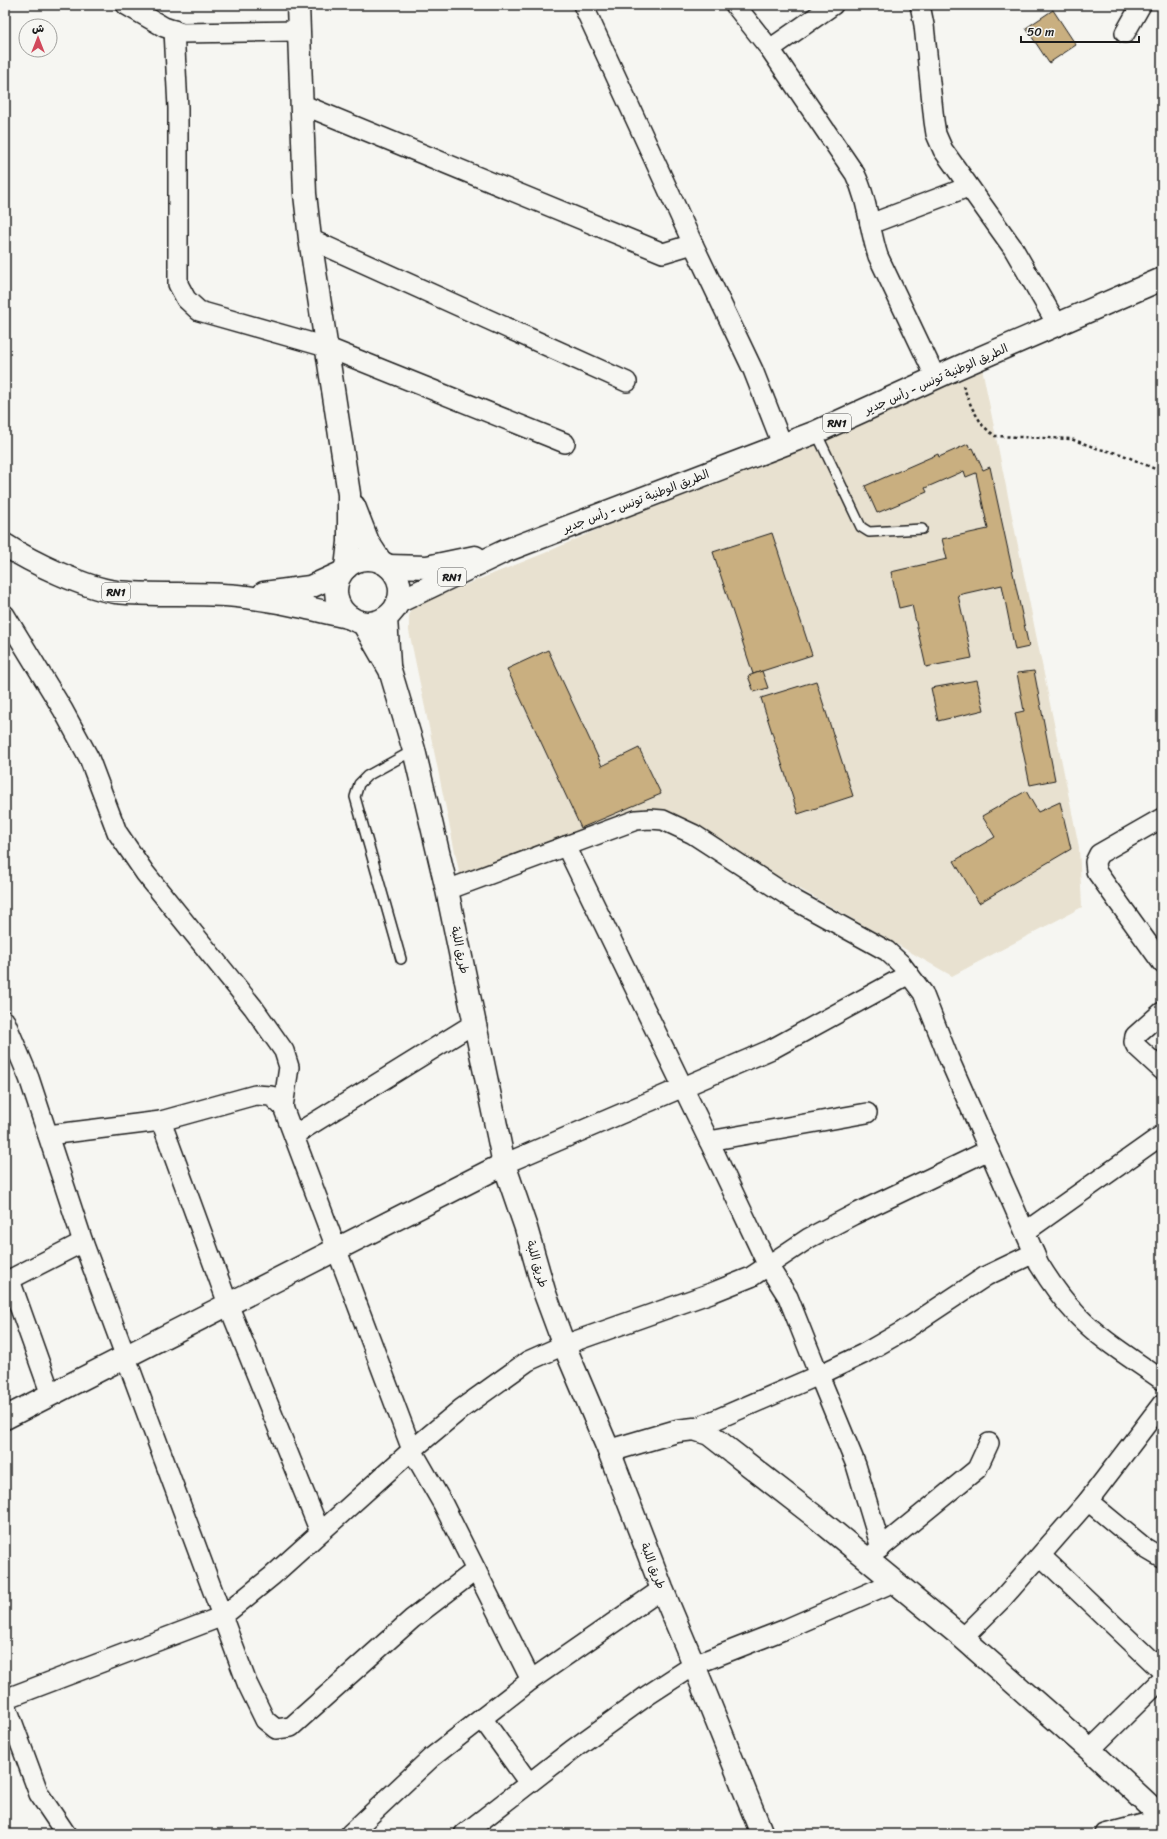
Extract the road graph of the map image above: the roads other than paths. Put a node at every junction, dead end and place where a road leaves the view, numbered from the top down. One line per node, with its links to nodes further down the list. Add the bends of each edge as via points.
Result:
1 (126, 5): 8 (street, via 164,28)
2 (298, 5): 9 (main road)
3 (583, 5): 16 (street)
4 (735, 5): 11 (street)
5 (833, 5): 11 (street)
6 (920, 5): 13 (street, via 936,134 942,150)
7 (1141, 5): 10 (street)
8 (174, 30): 9 (street, via 182,33); 19 (street, via 178,108 178,284 186,299 199,311)
9 (299, 31): 12 (main road)
10 (1125, 33)
11 (770, 49): 14 (street, via 854,174 862,188)
12 (301, 104): 15 (main road); 16 (street, via 663,253)
13 (968, 187): 14 (street); 18 (street, via 1013,248)
14 (870, 224): 20 (street, via 878,256)
15 (310, 239): 19 (main road); 21 (street)
16 (693, 244): 24 (street, via 753,370)
17 (1162, 279): 18 (main road, الطريق الوطنية تونس - رأس جدير / RN1)
18 (1058, 326): 20 (main road, الطريق الوطنية تونس - رأس جدير / RN1)
19 (326, 347): 23 (street); 25 (main road)
20 (936, 378): 22 (main road, الطريق الوطنية تونس - رأس جدير / RN1)
21 (627, 382)
22 (816, 432): 24 (main road, الطريق الوطنية تونس - رأس جدير / RN1); 26 (lane, via 861,527 869,532)
23 (565, 443)
24 (782, 444): 28 (main road, الطريق الوطنية تونس - رأس جدير / RN1)
25 (349, 494): 29 (main road, via 368,542); 30 (main road, via 349,542)
26 (922, 529)
27 (5, 544): 31 (main road, RN1, via 74,580 114,592)
28 (505, 551): 29 (main road, الطريق الوطنية تونس - رأس جدير / RN1, via 427,567); 32 (main road, الطريق الوطنية تونس - رأس جدير / RN1)
29 (385, 564): 30 (main road, RN1, via 363,560 354,562); 32 (main road, via 398,579 400,594)
30 (344, 571): 31 (main road, RN1, via 310,587); 34 (main road, via 337,583 338,603 343,612)
31 (237, 596): 34 (main road, RN1, via 299,606)
32 (392, 610): 34 (main road, RN1, via 375,622); 35 (main road, طريق اللبة)
33 (5, 615): 48 (street, via 89,758 118,832 145,873 253,1007 284,1051 289,1067)
34 (357, 620): 35 (main road, طريق اللبة)
35 (390, 670): 36 (main road, طريق اللبة)
36 (414, 750): 39 (main road, طريق اللبة); 40 (lane, via 367,776 360,784 355,797)
37 (1162, 818): 41 (street, via 1099,854 1095,862 1096,871 1111,894)
38 (566, 846): 39 (street); 42 (street, via 636,820 662,820 693,834 796,901 887,951); 47 (street)
39 (448, 890): 45 (main road, طريق اللبة)
40 (400, 959)
41 (1162, 964)
42 (909, 974): 47 (street, via 772,1049); 55 (street, via 923,993)
43 (1162, 1012): 46 (street, via 1135,1036 1134,1042)
44 (5, 1022): 51 (street, via 30,1078)
45 (475, 1023): 52 (street); 56 (main road, طريق اللبة)
46 (1162, 1070)
47 (683, 1087): 54 (street); 56 (street)
48 (283, 1107): 50 (street, via 271,1096 255,1095); 52 (street)
49 (867, 1113): 54 (street)
50 (161, 1121): 51 (street); 63 (street)
51 (48, 1135): 58 (street)
52 (294, 1135): 59 (street)
53 (1162, 1135): 57 (street)
54 (709, 1141): 61 (street)
55 (989, 1150): 57 (street); 61 (street, via 847,1218)
56 (504, 1164): 59 (main road); 64 (main road, طريق اللبة)
57 (1025, 1232): 60 (street)
58 (83, 1242): 62 (street); 65 (street)
59 (336, 1249): 63 (main road); 73 (street)
60 (1034, 1253): 66 (street, via 986,1276 903,1331); 67 (street, via 1056,1290 1077,1315 1101,1337)
61 (767, 1264): 64 (street, via 751,1277); 66 (street, via 788,1297)
62 (7, 1281): 68 (street)
63 (228, 1304): 65 (main road); 76 (street)
64 (564, 1345): 73 (street, via 528,1361 495,1383); 74 (main road, طريق اللبة)
65 (124, 1357): 68 (main road); 83 (street)
66 (819, 1375): 71 (street); 77 (street, via 856,1464)
67 (1162, 1380)
68 (51, 1395): 70 (main road)
69 (1162, 1404): 75 (street)
70 (5, 1418)
71 (694, 1429): 74 (main road, via 664,1434); 77 (main road, via 710,1434 817,1518)
72 (990, 1443): 77 (street, via 977,1469)
73 (412, 1450): 76 (street); 80 (street)
74 (609, 1451): 82 (main road, طريق اللبة)
75 (1088, 1501): 78 (street); 79 (street, via 1145,1548)
76 (320, 1532): 83 (street)
77 (874, 1553): 81 (main road)
78 (1041, 1556): 84 (street); 86 (street)
79 (1162, 1558)
80 (476, 1570): 83 (street, via 412,1619 291,1727 276,1729 265,1720 247,1683); 88 (street)
81 (894, 1582): 84 (main road); 85 (street, via 786,1629)
82 (662, 1590): 85 (main road, طريق اللبة); 88 (street)
83 (223, 1616): 89 (street)
84 (963, 1638): 92 (main road)
85 (694, 1665): 93 (street, via 648,1695); 98 (main road, طريق اللبة)
86 (1162, 1671)
87 (1162, 1679): 92 (street)
88 (531, 1680): 90 (street)
89 (5, 1701): 91 (street)
90 (482, 1718): 93 (street); 97 (street, via 431,1758)
91 (9, 1722): 96 (street, via 39,1794)
92 (1090, 1750): 94 (main road)
93 (529, 1783): 95 (street)
94 (1162, 1818): 99 (street)
95 (467, 1833)
96 (66, 1834)
97 (350, 1834)
98 (762, 1834)
99 (1105, 1834)

